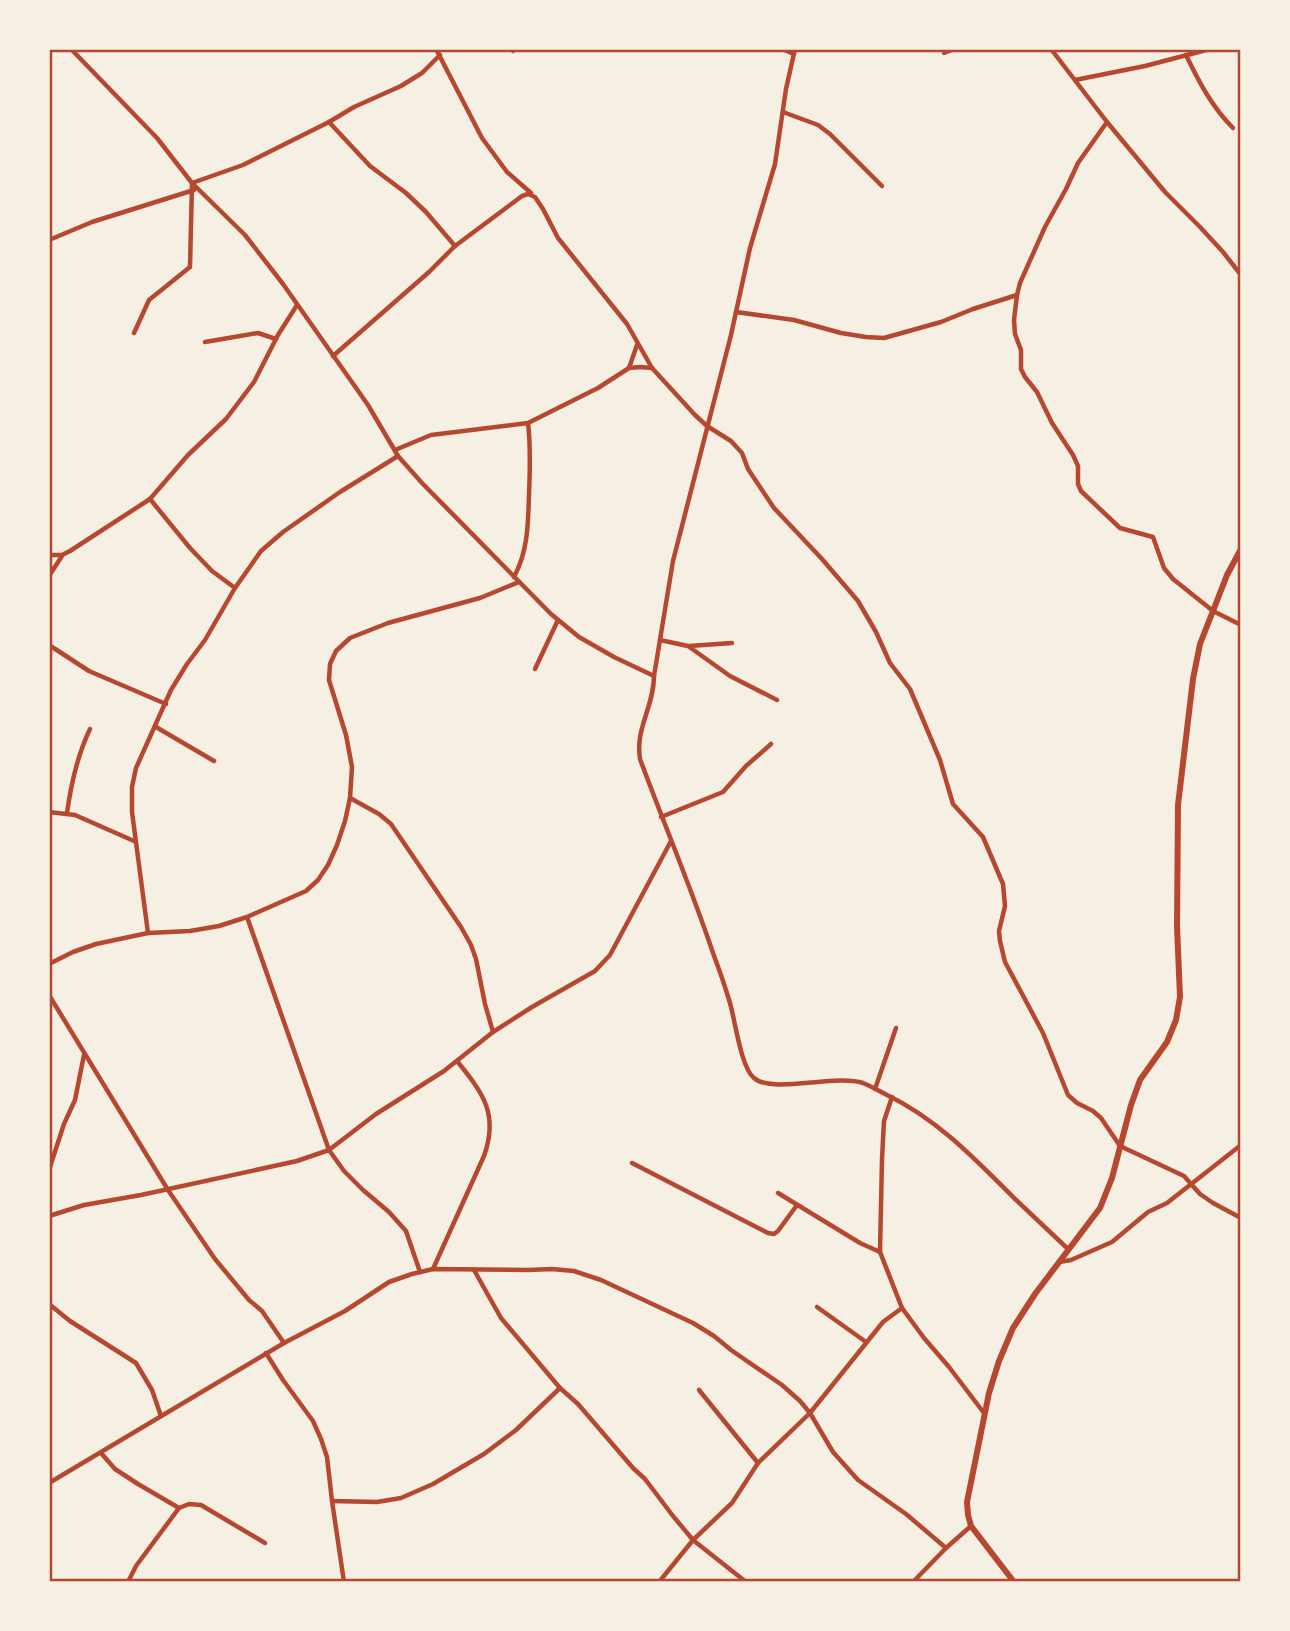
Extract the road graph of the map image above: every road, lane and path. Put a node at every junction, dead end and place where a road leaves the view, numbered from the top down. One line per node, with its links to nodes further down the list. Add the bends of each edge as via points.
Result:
1 (71, 49): 16 (street, via 157,138)
2 (436, 49): 9 (street)
3 (782, 49): 7 (street)
4 (954, 49): 8 (street)
5 (1051, 49): 11 (street)
6 (1210, 49): 10 (street)
7 (794, 51): 12 (street)
8 (944, 53)
9 (440, 55): 13 (street, via 401,86); 20 (street, via 482,138 507,172)
10 (1186, 55): 11 (street); 15 (street, via 1211,103)
11 (1075, 80): 14 (street)
12 (783, 112): 17 (street, via 818,125); 26 (street, via 775,164)
13 (329, 121): 16 (street, via 243,165); 22 (street, via 370,166 426,212)
14 (1107, 122): 23 (street); 24 (street, via 1078,163)
15 (1233, 128)
16 (192, 183): 18 (street); 19 (street)
17 (882, 186)
18 (198, 188): 19 (street); 25 (street, via 244,235)
19 (192, 190): 21 (street); 27 (street, via 190,267 149,300)
20 (535, 197): 22 (street, via 522,197); 30 (street, via 558,238)
21 (49, 240)
22 (455, 246): 31 (street)
23 (1241, 275)
24 (1017, 295): 26 (street, via 884,338); 46 (street, via 1014,320 1021,369 1079,466 1081,491 1120,528 1153,537 1164,568)
25 (297, 305): 28 (street); 31 (street)
26 (736, 312): 35 (street)
27 (134, 333)
28 (276, 339): 29 (street, via 258,333); 38 (street, via 240,402)
29 (205, 342)
30 (638, 344): 32 (street); 33 (street)
31 (333, 356): 36 (street)
32 (629, 368): 33 (street); 34 (street)
33 (652, 368): 35 (street)
34 (528, 422): 36 (street, via 431,435); 43 (street, via 527,539)
35 (707, 426): 49 (street, via 673,561); 78 (street, via 731,440 774,508 858,601 890,663 910,689 953,804 983,837 1003,884 1005,906 999,931 1005,962 1044,1033 1068,1095 1101,1118)
36 (394, 450): 37 (street)
37 (398, 456): 43 (street); 45 (street, via 283,532 261,551)
38 (150, 499): 41 (street); 45 (street, via 212,571)
39 (1241, 549): 46 (street)
40 (49, 555): 41 (street)
41 (62, 555): 42 (street)
42 (49, 576)
43 (514, 577): 44 (street)
44 (519, 582): 47 (street); 61 (street, via 480,598 388,623 350,638 336,652 329,680 352,767)
45 (235, 588): 56 (street)
46 (1213, 611): 48 (street); 78 (street, via 1193,680 1178,805 1177,1020 1140,1080)
47 (558, 620): 53 (street); 54 (street, via 579,637)
48 (1241, 625)
49 (660, 640): 52 (street); 54 (street)
50 (732, 643): 52 (street)
51 (49, 645): 56 (street, via 89,671)
52 (688, 646): 55 (street, via 730,676)
53 (535, 669)
54 (654, 676): 64 (street, via 638,746)
55 (777, 700)
56 (166, 704): 57 (street)
57 (156, 727): 60 (street); 65 (street, via 134,778)
58 (90, 729): 63 (street)
59 (771, 744): 64 (street, via 723,792)
60 (214, 761)
61 (350, 798): 67 (street, via 337,845 318,880 306,891); 72 (street, via 391,824 461,926 476,959)
62 (49, 812): 63 (street)
63 (66, 813): 65 (street)
64 (661, 817): 66 (street)
65 (135, 841): 68 (street)
66 (671, 841): 72 (street, via 604,964); 75 (street, via 730,1002 748,1072 767,1084 837,1080)
67 (247, 917): 68 (street, via 219,926); 79 (street)
68 (148, 933): 69 (street, via 96,944)
69 (49, 964)
70 (49, 995): 73 (street)
71 (896, 1028): 75 (street)
72 (493, 1032): 74 (street)
73 (85, 1055): 81 (street, via 75,1100); 83 (street)
74 (457, 1061): 79 (street); 91 (street, via 485,1104 491,1138)
75 (875, 1089): 76 (street)
76 (892, 1097): 88 (street, via 941,1129); 89 (street, via 884,1121)
77 (1241, 1145): 82 (street)
78 (1121, 1146): 82 (street); 88 (street, via 1100,1208)
79 (329, 1150): 83 (street); 93 (street, via 362,1190 406,1230)
80 (632, 1163): 85 (street, via 768,1233 778,1231)
81 (49, 1170)
82 (1192, 1184): 87 (street, via 1206,1198); 90 (street, via 1147,1212 1112,1242)
83 (168, 1190): 86 (street); 98 (street, via 215,1259)
84 (778, 1193): 85 (street)
85 (797, 1205): 89 (street)
86 (49, 1216)
87 (1241, 1218)
88 (1068, 1249): 90 (street)
89 (880, 1252): 96 (street)
90 (1058, 1262): 103 (street, via 1013,1328)
91 (433, 1269): 92 (street); 93 (street)
92 (474, 1269): 100 (street, via 501,1318); 102 (street, via 552,1269 601,1280 693,1323 782,1385)
93 (420, 1272): 98 (street, via 389,1282)
94 (49, 1304): 104 (street, via 136,1363)
95 (817, 1307): 97 (street)
96 (902, 1308): 97 (street); 103 (street)
97 (866, 1342): 102 (street)
98 (284, 1343): 99 (street)
99 (266, 1353): 104 (street); 108 (street, via 321,1439)
100 (560, 1388): 108 (street, via 516,1430 433,1484 377,1503); 111 (street, via 645,1479)
101 (699, 1390): 106 (street)
102 (810, 1413): 106 (street); 113 (street, via 833,1452 858,1480)
103 (984, 1413): 110 (street, via 967,1502)
104 (161, 1416): 105 (street)
105 (101, 1452): 107 (street); 109 (street, via 115,1469)
106 (758, 1463): 111 (street, via 732,1503)
107 (49, 1483)
108 (332, 1501): 115 (street)
109 (179, 1508): 112 (street, via 201,1505); 114 (street)
110 (971, 1526): 113 (street); 119 (street)
111 (693, 1540): 116 (street); 117 (street)
112 (265, 1543)
113 (946, 1548): 118 (street)
114 (128, 1582)
115 (344, 1582)
116 (659, 1582)
117 (746, 1582)
118 (913, 1582)
119 (1014, 1582)

